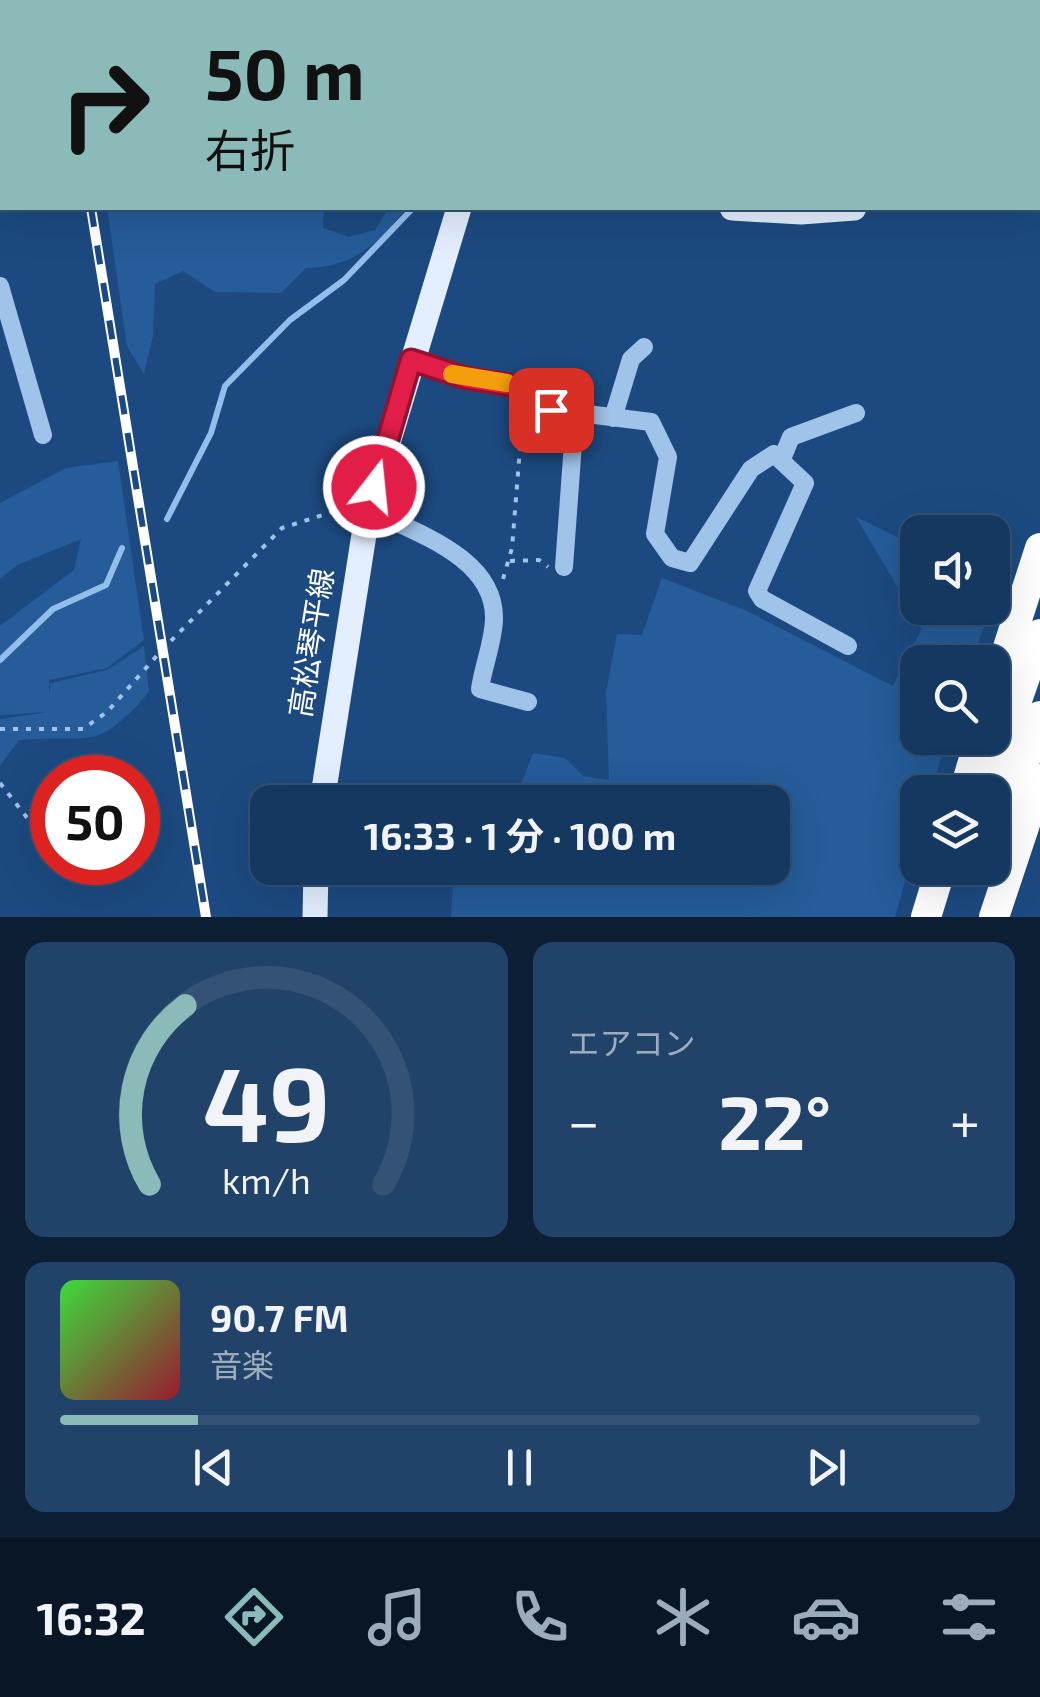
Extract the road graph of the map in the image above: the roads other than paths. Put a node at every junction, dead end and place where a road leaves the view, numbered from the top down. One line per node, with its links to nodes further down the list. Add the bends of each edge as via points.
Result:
1 (458, 210): 7 (main road, 高松琴平線)
2 (766, 210): 3 (main road)
3 (828, 210)
4 (0, 286): 5 (street)
5 (8, 341): 11 (street)
6 (644, 346): 10 (street, via 631,359)
7 (411, 360): 9 (street, via 500,381 530,392 555,414); 13 (main road, 高松琴平線)
8 (856, 414): 12 (street, via 791,437)
9 (575, 416): 10 (street); 15 (street)
10 (613, 418): 12 (street, via 652,422 668,457 655,534 672,558 690,564 751,468 774,454)
11 (43, 435)
12 (782, 459): 18 (street, via 805,484 757,591 762,600)
13 (368, 509): 19 (street, via 482,576 494,622 480,689); 23 (main road, 高松琴平線)
14 (1040, 548): 17 (highway)
15 (564, 567)
16 (1040, 634): 21 (highway)
17 (1009, 645)
18 (848, 646)
19 (528, 702)
20 (1040, 716): 24 (highway)
21 (991, 775)
22 (1040, 778): 33 (highway)
23 (325, 785)
24 (1010, 804)
25 (316, 885): 29 (main road)
26 (936, 885): 30 (highway)
27 (957, 885): 31 (highway)
28 (985, 885): 32 (highway)
29 (315, 917)
30 (926, 917)
31 (948, 917)
32 (976, 917)
33 (994, 917)

